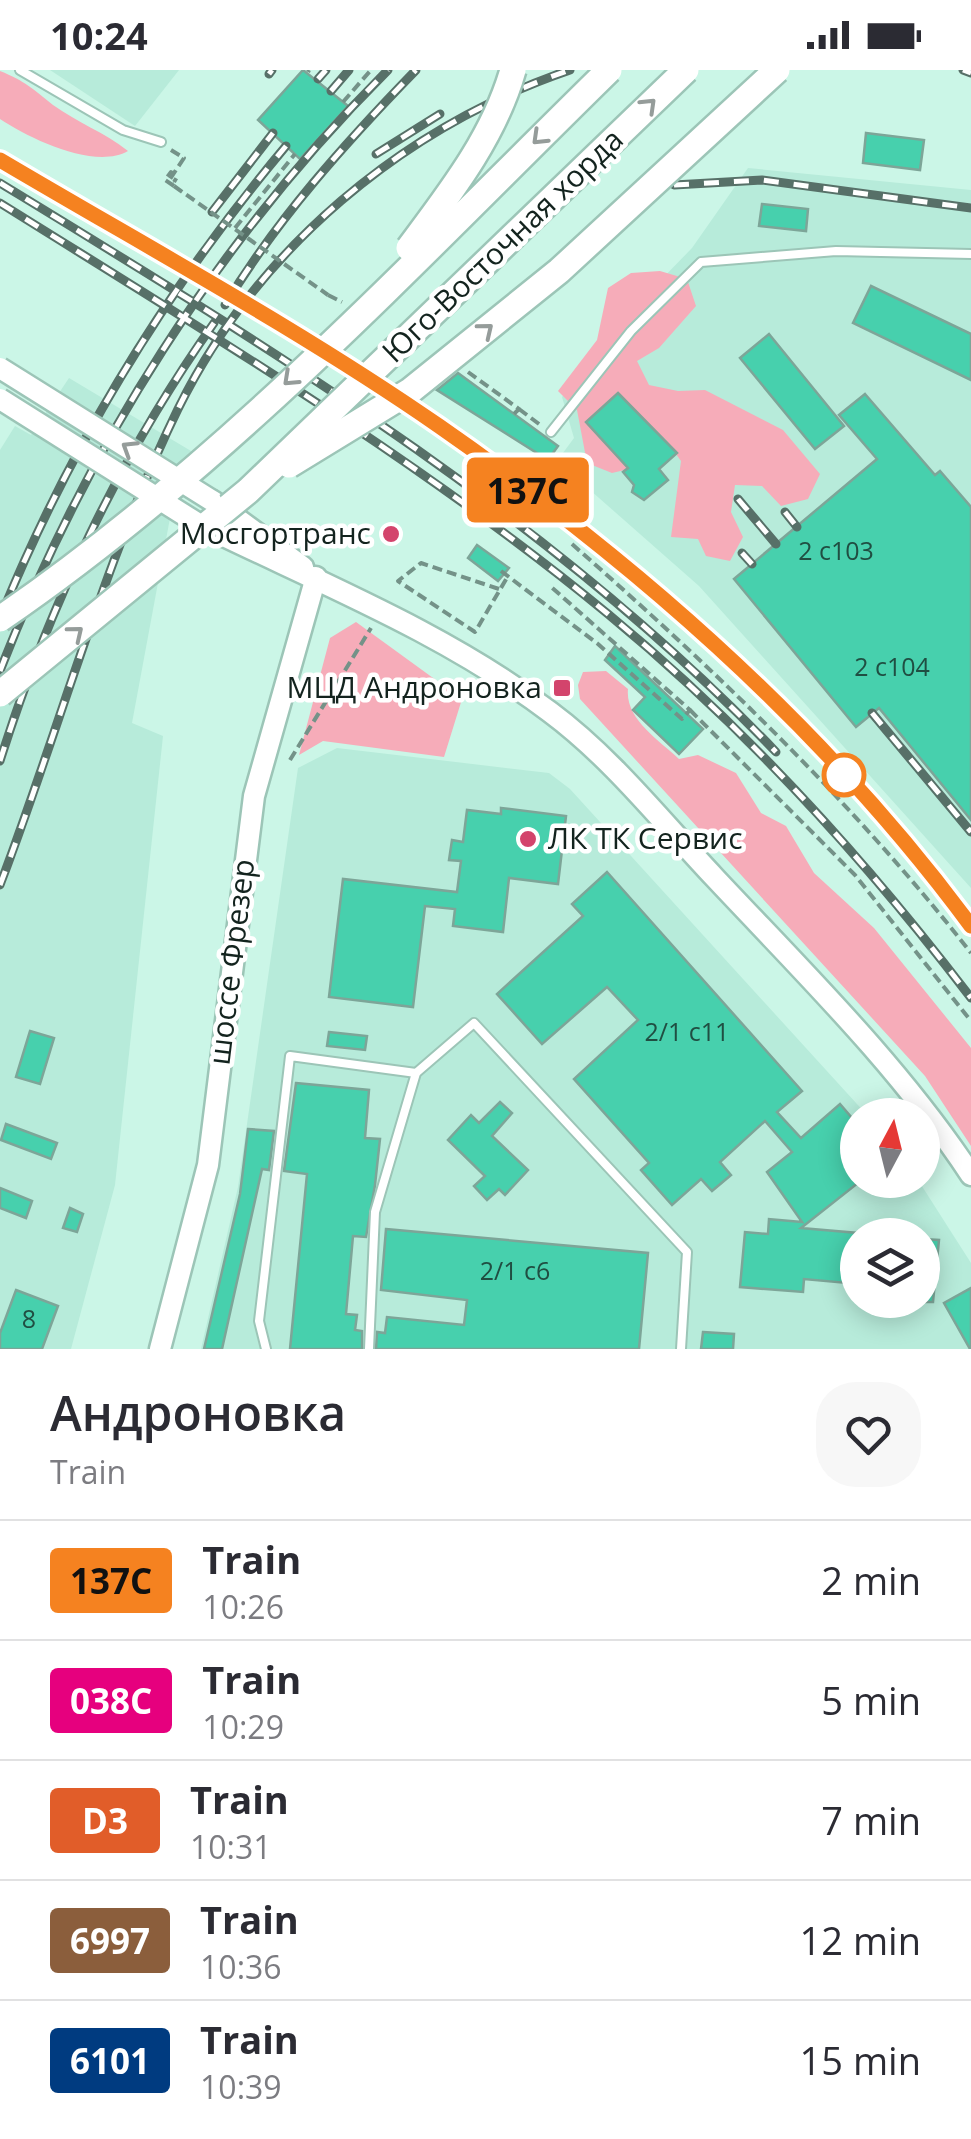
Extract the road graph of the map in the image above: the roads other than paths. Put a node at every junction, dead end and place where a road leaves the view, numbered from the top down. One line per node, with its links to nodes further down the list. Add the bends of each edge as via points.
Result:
1 (20, 70): 6 (lane, via 123,130)
2 (513, 70): 8 (main road, bridge, via 474,157)
3 (609, 70): 8 (main road, Юго-Восточная хорда, one-way to 8, bridge)
4 (686, 70): 12 (main road, Юго-Восточная хорда, one-way to 4, bridge)
5 (777, 70): 12 (main road, one-way to 5, bridge, via 425,379 560,271)
6 (161, 142)
7 (971, 254): 11 (lane, via 836,251 701,262 630,330)
8 (362, 312): 14 (main road, Юго-Восточная хорда, one-way to 14, bridge, via 94,554)
9 (0, 368): 13 (street, one-way to 9, bridge, via 265,535)
10 (0, 400): 13 (street, bridge, via 197,524)
11 (551, 432)
12 (248, 491): 15 (main road, Юго-Восточная хорда, one-way to 12, bridge)
13 (316, 578): 17 (street, via 502,680 592,748 851,1024 929,1112); 18 (street, шоссе Фрезер, via 261,763 208,1165)
14 (0, 619)
15 (0, 694)
16 (416, 1072): 19 (lane, via 290,1056 260,1321); 20 (lane, via 375,1212); 21 (lane, via 474,1023 687,1252)
17 (971, 1175)
18 (160, 1349)
19 (266, 1349)
20 (369, 1349)
21 (681, 1349)

